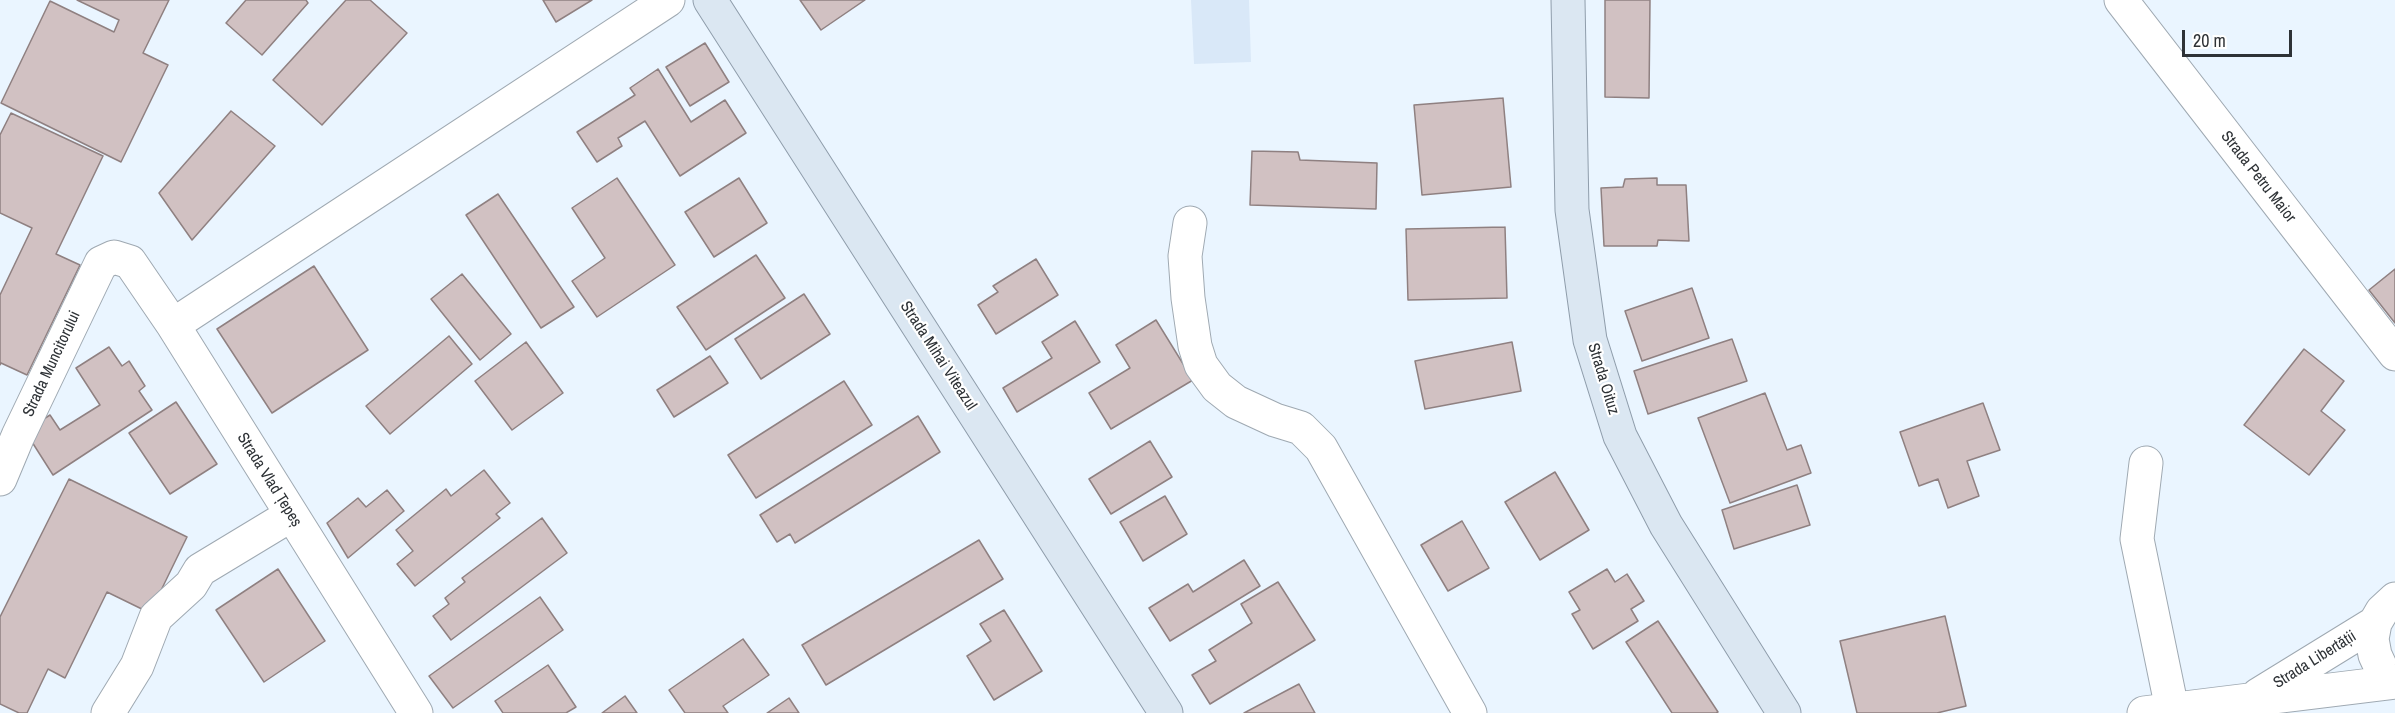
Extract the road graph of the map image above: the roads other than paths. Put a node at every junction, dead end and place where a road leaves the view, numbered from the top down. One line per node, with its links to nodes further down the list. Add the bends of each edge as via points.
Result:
1 (668, 0): 7 (street)
2 (710, 0): 18 (main road, Strada Mihai Viteazul)
3 (1568, 0): 20 (main road, Strada Oituz, via 1572,210 1590,340 1620,436 1666,525)
4 (2121, 0): 8 (street, Strada Petru Maior)
5 (1191, 223): 19 (street, via 1185,256 1195,346 1201,365 1217,387 1236,402 1300,428 1321,448)
6 (114, 257): 7 (street, Strada Vlad Țepeș, via 130,262); 10 (street, Strada Muncitorului, via 102,263 89,286)
7 (173, 325): 11 (street, Strada Vlad Țepeș)
8 (2395, 354)
9 (2146, 463): 15 (street, via 2137,539)
10 (0, 479)
11 (291, 515): 16 (street, via 200,570 191,585 156,617 136,666); 17 (street, Strada Vlad Țepeș)
12 (2389, 604): 13 (street, via 2372,639 2382,670); 14 (street, Strada Libertății)
13 (2395, 682): 14 (street, Strada Libertății)
14 (2254, 698): 15 (street, Strada Libertății)
15 (2158, 711)
16 (108, 713)
17 (416, 713)
18 (1166, 713)
19 (1470, 713)
20 (1784, 713)

